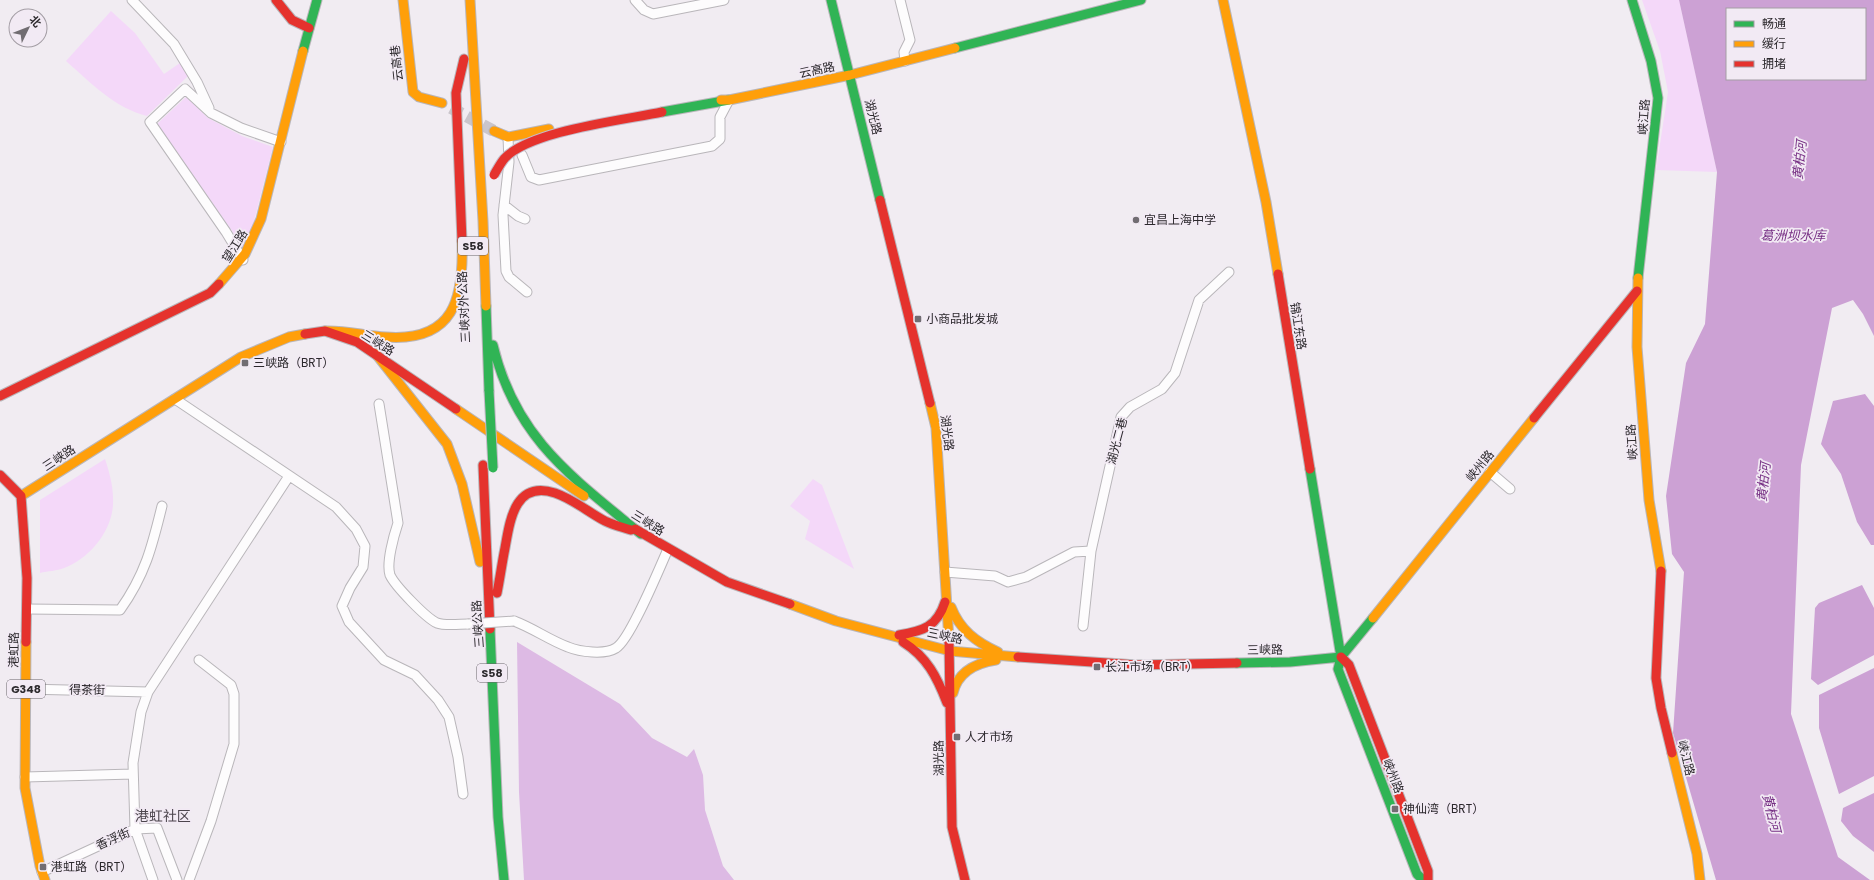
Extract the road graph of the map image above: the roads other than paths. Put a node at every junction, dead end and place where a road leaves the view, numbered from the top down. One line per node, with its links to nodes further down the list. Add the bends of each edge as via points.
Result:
1 (132, 0): 18 (street, via 174,44 197,82)
2 (276, 0): 13 (main road, via 292,20)
3 (317, 0): 13 (main road, 望江路)
4 (403, 0): 17 (main road, 云高巷, via 413,92 419,97)
5 (470, 0): 26 (main road, 三峡对外公路 / S58)
6 (635, 0): 7 (street, via 644,10 654,14)
7 (724, 0)
8 (831, 0): 15 (main road, 湖光路)
9 (900, 0): 14 (street, via 910,40 904,52)
10 (1140, 0): 14 (main road, 云高路)
11 (1224, 0): 59 (main road, 锦江东路, via 1266,202)
12 (1632, 0): 29 (main road, 峡江路, via 1652,58 1658,98)
13 (309, 28): 21 (main road, 望江路)
14 (905, 61): 15 (main road, 云高路)
15 (850, 75): 16 (main road, 云高路); 50 (main road, 湖光路, via 936,428)
16 (729, 100): 20 (main road, 云高路, via 712,100); 22 (street, via 720,117 720,139 712,146 539,180 531,177); 26 (main road, bridge, via 557,133 535,140 517,149 504,160 494,175 488,188)
17 (442, 102)
18 (211, 113): 21 (street, via 241,128); 27 (street, via 185,90 150,122)
19 (494, 131): 20 (main road)
20 (508, 137): 24 (street, via 509,162)
21 (281, 142): 27 (main road, 望江路, via 257,233)
22 (522, 155)
23 (470, 156): 32 (main road, via 464,55 456,93 463,270 455,305 450,314 434,329 412,337 371,336 344,330)
24 (504, 205): 25 (street); 30 (street, via 507,275)
25 (525, 219)
26 (483, 221): 31 (main road, 三峡对外公路 / S58)
27 (243, 260): 36 (main road, 望江路, via 228,278 210,293)
28 (1229, 272): 49 (street, 湖光二巷, via 1199,300 1175,373 1162,389 1130,407 1121,417)
29 (1637, 291): 41 (main road, 峡州路); 79 (main road, 峡江路, via 1637,347 1648,500 1661,570 1656,678 1697,854)
30 (527, 292)
31 (486, 313): 35 (main road, 三峡对外公路 / S58); 47 (main road, via 494,351 506,384 531,432 574,478)
32 (324, 331): 34 (main road, 三峡路, via 356,342); 37 (main road, 三峡路, via 289,337 241,357)
33 (478, 335): 35 (main road, 三峡对外公路 / S58)
34 (376, 354): 47 (main road, 三峡路); 51 (main road, via 448,444 462,484)
35 (484, 391): 39 (main road, S58); 52 (main road, 三峡公路 / S58, bridge, via 493,468)
36 (0, 396)
37 (175, 399): 43 (street); 45 (main road, 三峡路)
38 (379, 404): 48 (street, bridge, via 398,523 390,555 390,574 420,610 438,623 514,621 569,648 592,652 615,649 634,623)
39 (482, 435)
40 (483, 461): 51 (main road, 三峡公路 / S58)
41 (1490, 472): 44 (street); 59 (main road, 峡州路)
42 (0, 475): 45 (main road)
43 (290, 476): 63 (street); 67 (street, via 336,507 356,529 366,546 363,567 342,606 349,622 384,660 415,676 438,700 449,717 458,757)
44 (1510, 489)
45 (21, 496): 54 (main road, 港虹路 / G348)
46 (162, 506): 54 (street, via 145,567 132,594 120,610)
47 (641, 534): 48 (main road, 三峡路); 52 (main road, via 607,522 551,490 533,491 522,498 511,516)
48 (668, 549): 56 (main road, 三峡路, via 727,582 836,621)
49 (1091, 551): 50 (street, via 1074,552 1026,577 1008,582 995,576); 55 (street, 湖光二巷)
50 (945, 572): 53 (main road, 湖光路)
51 (488, 590): 74 (main road, 三峡公路 / S58, via 498,817)
52 (498, 593): 57 (main road, 三峡公路 / S58)
53 (946, 595): 56 (main road, via 942,614 931,626 914,633); 58 (main road, 湖光路); 60 (main road, via 955,620 968,636)
54 (27, 609): 62 (main road, 港虹路 / G348)
55 (1083, 626)
56 (892, 636): 58 (main road, 三峡路); 64 (main road, via 915,649 929,662 940,681)
57 (500, 650)
58 (950, 651): 60 (main road, 三峡路); 64 (main road, 湖光路)
59 (1342, 657): 60 (main road, 三峡路, via 1290,662 1136,665); 77 (main road, 峡州路, via 1338,669 1417,874); 78 (main road, 峡州路, via 1349,665 1391,772 1428,871)
60 (1011, 658): 64 (main road, via 982,662 964,671 953,688)
61 (199, 660): 73 (street, via 231,684 234,694 234,744 211,821)
62 (26, 689): 63 (street, 得茶街); 66 (main road, 港虹路 / G348)
63 (148, 692): 65 (street, via 141,712)
64 (951, 712): 76 (main road, 湖光路, via 952,827)
65 (133, 774): 66 (street); 69 (street)
66 (25, 777): 70 (main road, 港虹路 / G348, via 25,788)
67 (462, 794)
68 (508, 822): 75 (main road)
69 (135, 829): 70 (street, 香浮街); 71 (street); 72 (street, 香浮街, via 157,828)
70 (44, 876)
71 (153, 880)
72 (177, 880)
73 (189, 880)
74 (504, 880)
75 (513, 880)
76 (965, 880)
77 (1423, 880)
78 (1428, 880)
79 (1700, 880)

